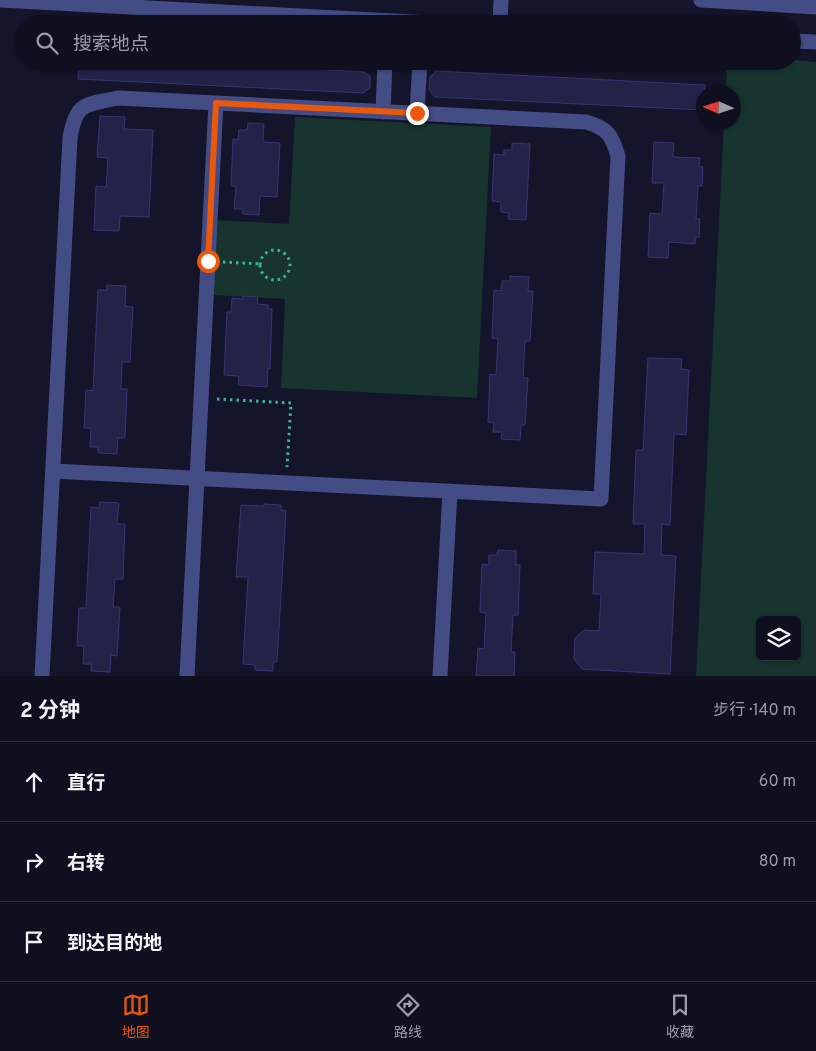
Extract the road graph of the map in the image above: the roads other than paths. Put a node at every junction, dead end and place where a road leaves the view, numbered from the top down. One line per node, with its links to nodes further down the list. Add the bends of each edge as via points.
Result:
1 (0, 0): 5 (street)
2 (501, 0): 6 (street)
3 (701, 0): 4 (street)
4 (816, 7)
5 (265, 15)
6 (500, 15)
7 (801, 41): 8 (street)
8 (816, 42)
9 (385, 70): 12 (street)
10 (419, 70): 13 (street)
11 (216, 103): 12 (street); 14 (street, via 118,98 79,109 72,122); 15 (street)
12 (382, 112): 13 (street)
13 (417, 113): 16 (street, via 586,122 606,130 618,156 601,499)
14 (53, 471): 15 (street); 17 (street)
15 (196, 478): 16 (street); 18 (street)
16 (450, 491): 19 (street)
17 (42, 676)
18 (187, 676)
19 (440, 676)

